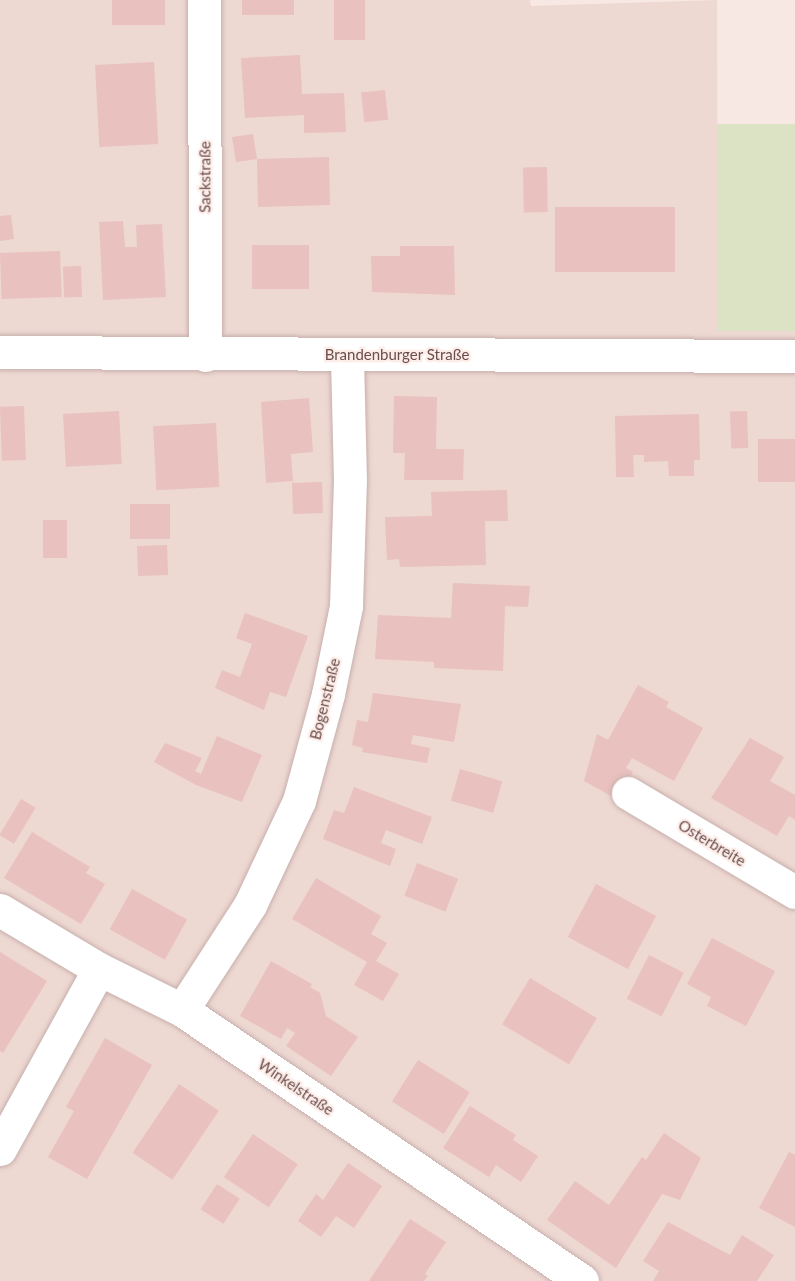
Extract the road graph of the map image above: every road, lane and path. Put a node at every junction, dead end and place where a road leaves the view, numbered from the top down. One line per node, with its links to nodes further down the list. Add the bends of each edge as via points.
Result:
1 (204, 0): 3 (street, Sackstraße)
2 (0, 352): 3 (street, Brandenburger Straße)
3 (205, 355): 4 (street, Brandenburger Straße)
4 (347, 356): 5 (street, Brandenburger Straße); 10 (street, Bogenstraße, via 350,481 346,606 328,694 294,812 250,905)
5 (795, 356)
6 (628, 793): 7 (street, Osterbreite)
7 (795, 892)
8 (0, 910): 9 (street, Winkelstraße)
9 (99, 969): 10 (street, Winkelstraße); 11 (street)
10 (182, 1010): 12 (street, Winkelstraße)
11 (0, 1149)
12 (582, 1281)

